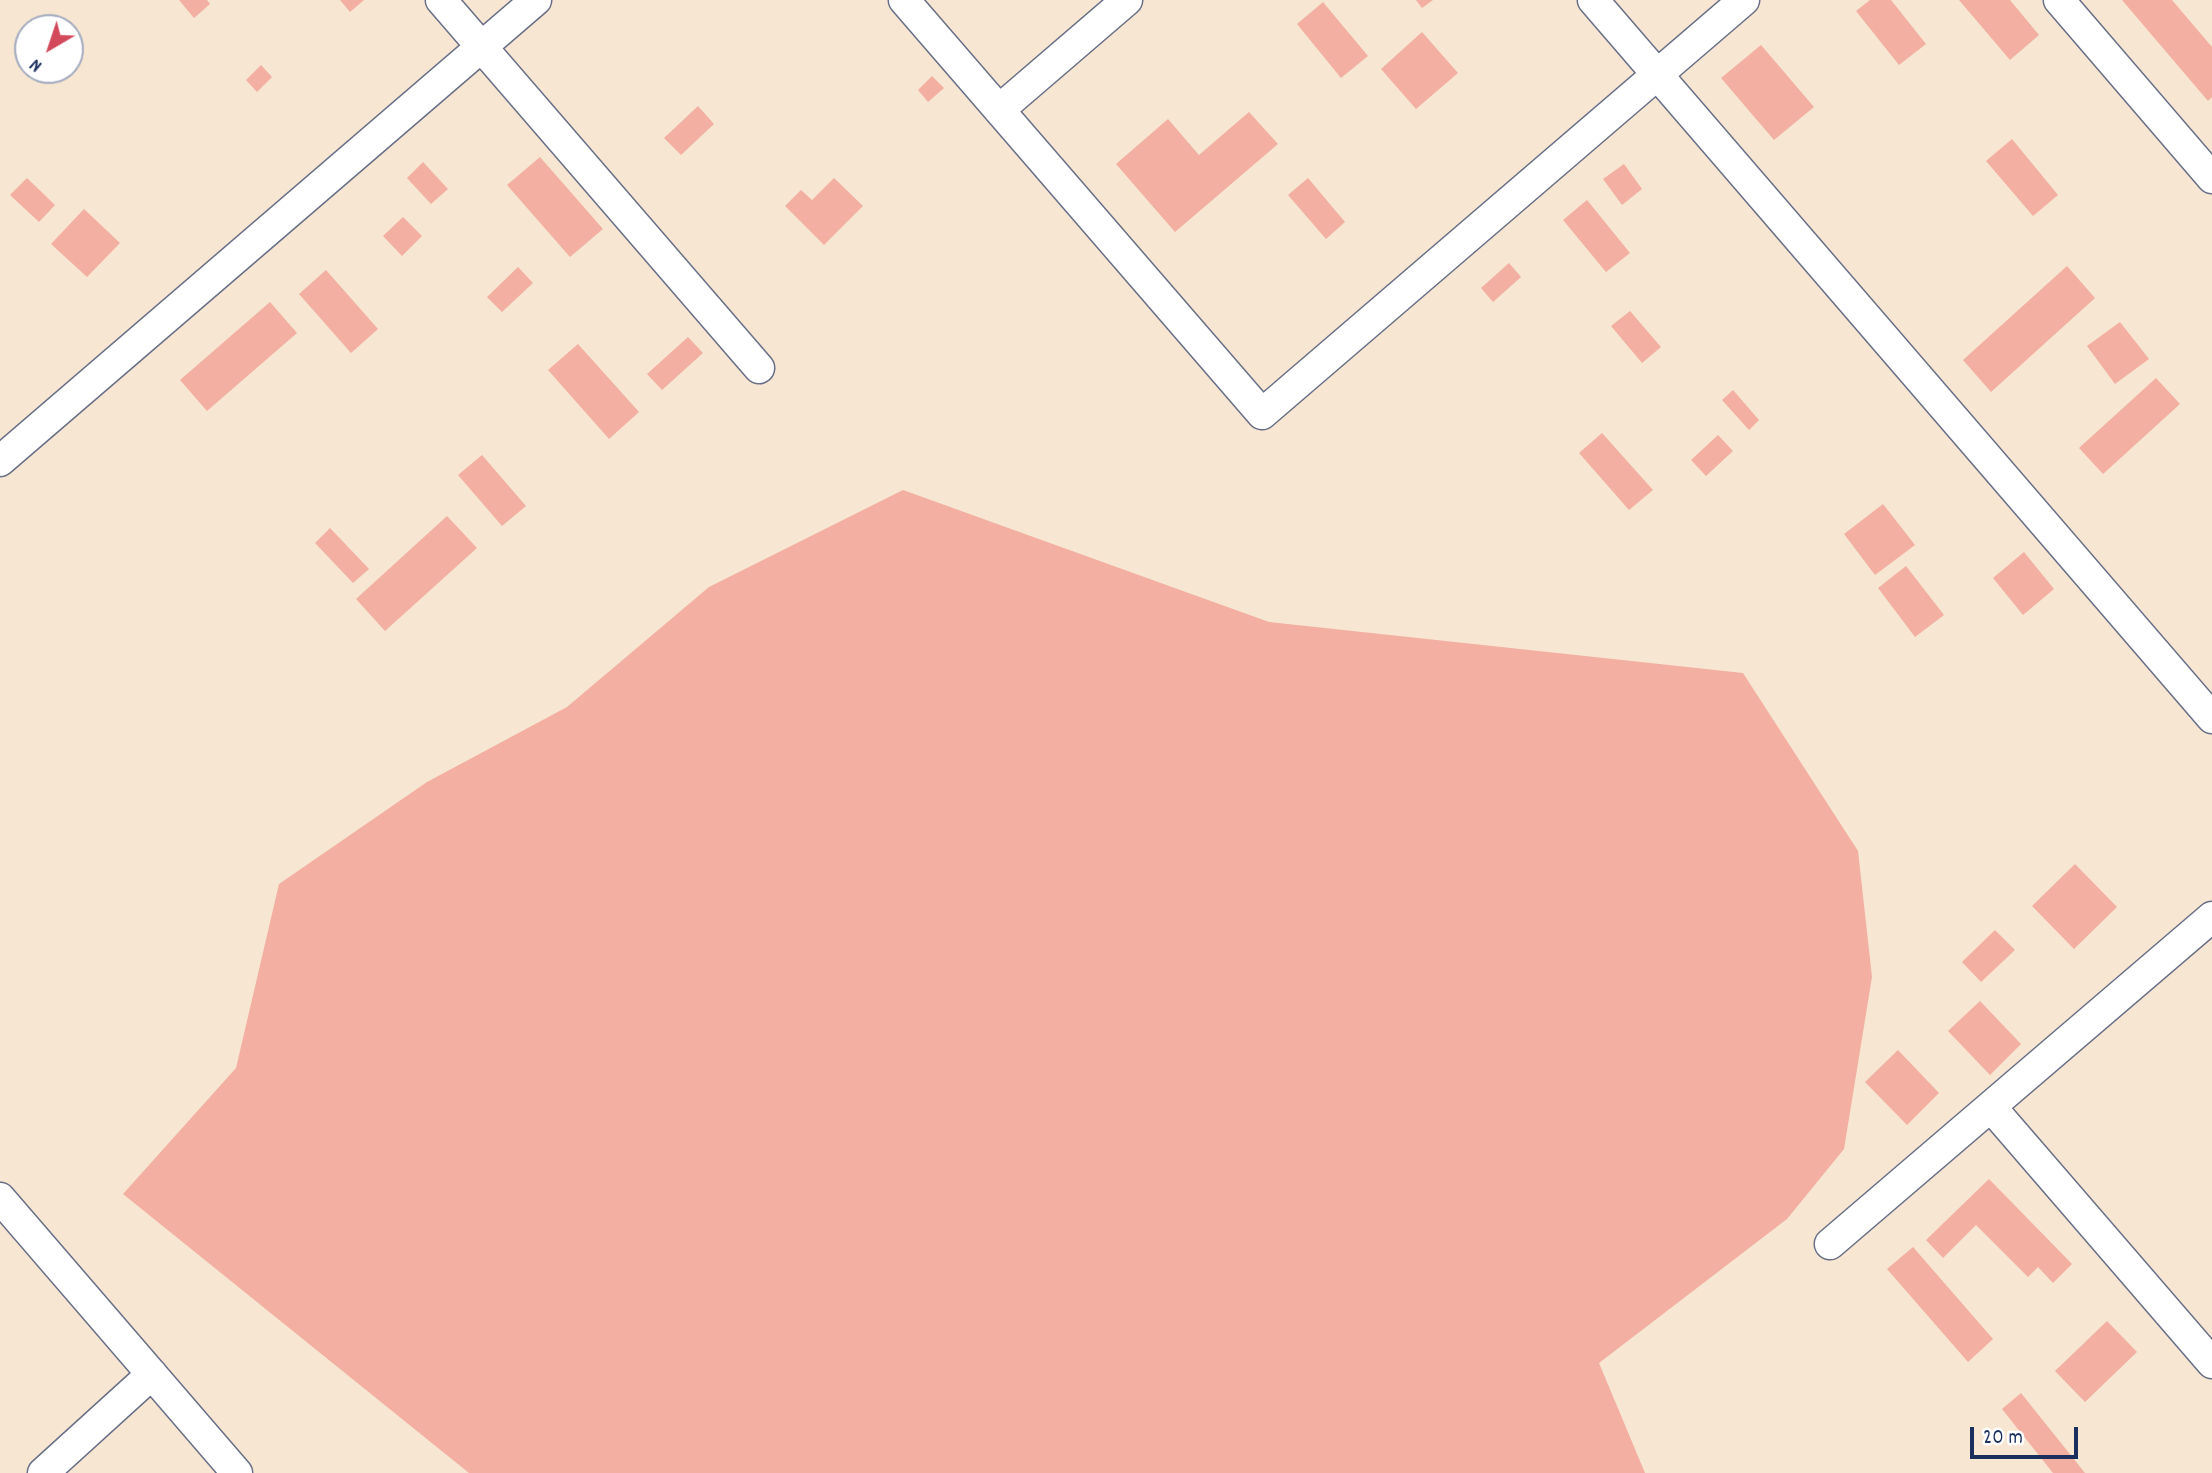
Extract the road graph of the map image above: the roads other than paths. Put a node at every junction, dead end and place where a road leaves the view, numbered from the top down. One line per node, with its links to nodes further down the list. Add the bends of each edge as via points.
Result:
1 (441, 0): 8 (street)
2 (537, 0): 8 (street)
3 (904, 0): 10 (street)
4 (1127, 0): 10 (street)
5 (1593, 0): 9 (street)
6 (1744, 0): 9 (street)
7 (2059, 0): 11 (street)
8 (481, 47): 12 (street); 13 (street)
9 (1657, 74): 10 (street, via 1262,414); 14 (street)
10 (999, 110)
11 (2212, 178)
12 (759, 368)
13 (0, 461)
14 (2212, 718)
15 (2212, 917): 16 (street)
16 (1991, 1107): 18 (street); 19 (street)
17 (0, 1198): 20 (street)
18 (1830, 1244)
19 (2212, 1363)
20 (152, 1374): 21 (street); 22 (street)
21 (43, 1473)
22 (237, 1473)

